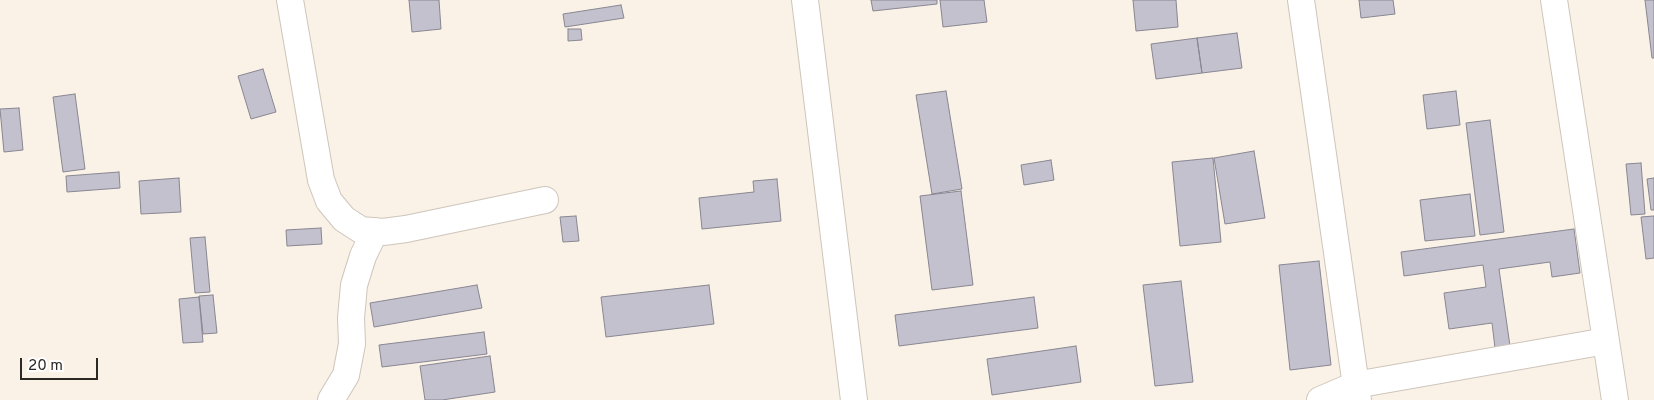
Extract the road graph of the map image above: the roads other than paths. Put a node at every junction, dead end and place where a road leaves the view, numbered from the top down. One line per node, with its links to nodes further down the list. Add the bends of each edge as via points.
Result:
1 (290, 0): 6 (street, via 321,180 329,201 344,219 361,230)
2 (805, 0): 10 (street)
3 (1301, 0): 8 (street)
4 (1554, 0): 7 (street)
5 (545, 200): 6 (street, via 406,229)
6 (375, 232): 9 (street, via 354,284 352,344 346,375)
7 (1606, 342): 8 (street); 12 (street)
8 (1356, 393): 11 (street)
9 (331, 400)
10 (854, 400)
11 (1320, 400)
12 (1614, 400)

